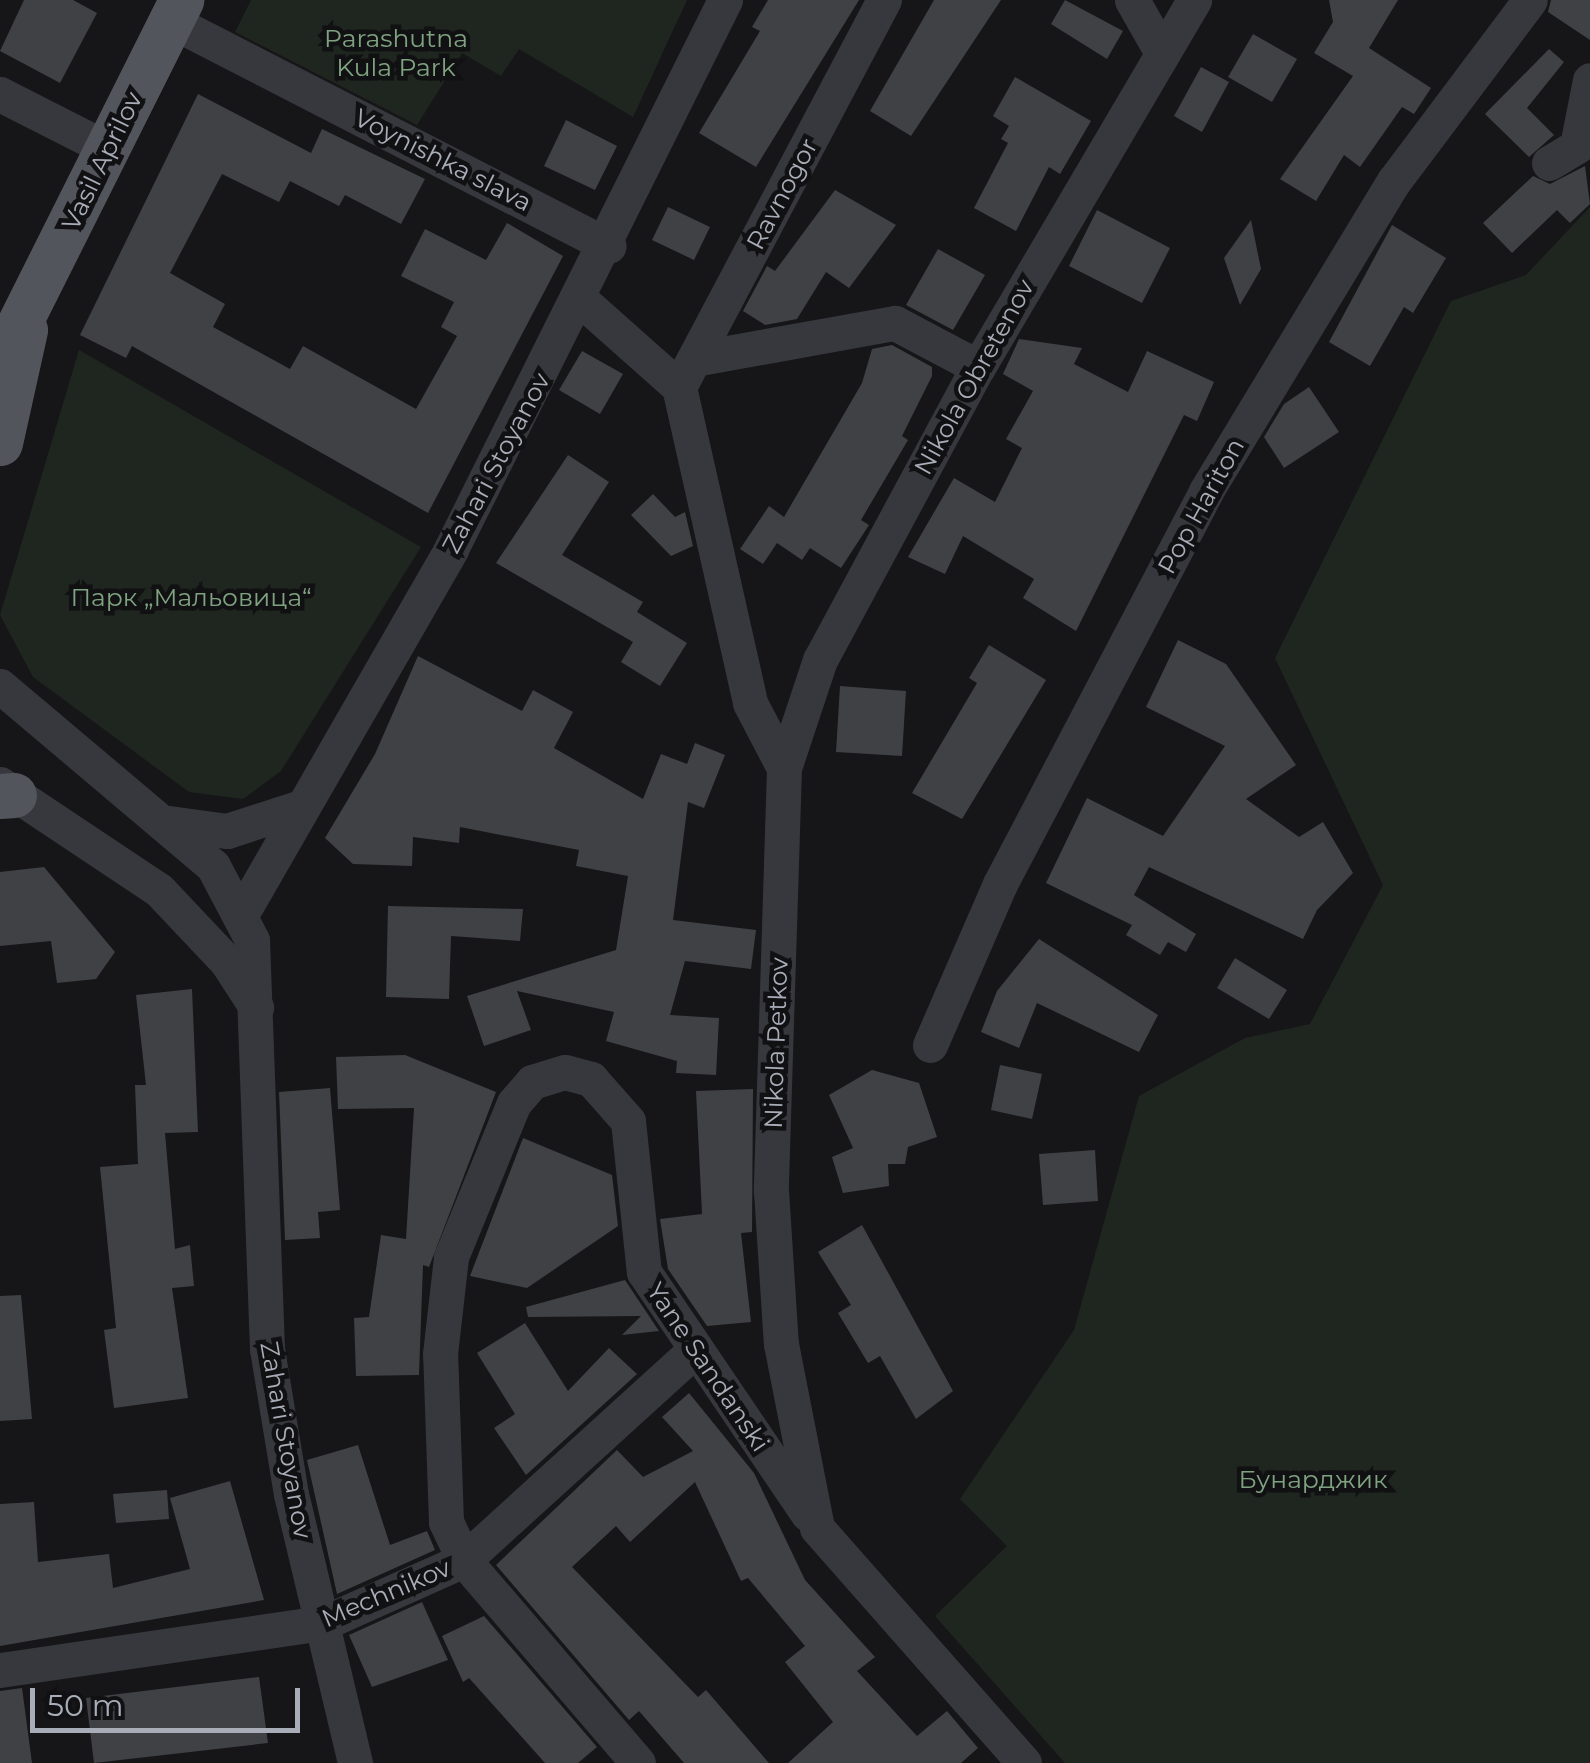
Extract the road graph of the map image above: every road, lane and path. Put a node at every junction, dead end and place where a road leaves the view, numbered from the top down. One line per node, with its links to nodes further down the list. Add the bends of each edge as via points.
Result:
1 (724, 0): 12 (street, Zahari Stoyanov)
2 (884, 0): 17 (street, Ravnogor)
3 (1132, 0): 7 (street)
4 (1194, 0): 7 (street, Nikola Obretenov)
5 (1530, 0): 26 (street, Pop Hariton, via 1394,181 1206,491 1000,884)
6 (176, 10): 10 (main road, Vasil Aprilov); 12 (street, Voynishka slava)
7 (1161, 51): 16 (street, Nikola Obretenov)
8 (1590, 80): 11 (street, via 1576,146)
9 (0, 94): 10 (street)
10 (106, 148): 14 (main road, Vasil Aprilov)
11 (1549, 163)
12 (608, 246): 13 (street, Zahari Stoyanov)
13 (581, 300): 17 (street); 22 (street, Zahari Stoyanov, via 451,549)
14 (26, 323): 15 (main road, Vasil Aprilov); 18 (main road, Vasil Aprilov)
15 (0, 362)
16 (978, 367): 17 (street, via 895,323); 20 (street, Nikola Obretenov, via 820,660)
17 (686, 373): 20 (street, Nikola Petkov, via 750,703)
18 (0, 443)
19 (0, 686): 23 (street, Zahari Stoyanov)
20 (784, 768): 28 (street, Nikola Petkov, via 771,1192 781,1344)
21 (5, 791): 25 (street, via 158,890 226,962)
22 (301, 807): 23 (street, via 228,832); 24 (street, Zahari Stoyanov)
23 (169, 824): 24 (street, Zahari Stoyanov, via 213,866)
24 (242, 913): 25 (street, Zahari Stoyanov)
25 (258, 1009): 30 (street, Zahari Stoyanov, via 267,1350)
26 (930, 1045)
27 (694, 1351): 28 (street, Yane Sandanski); 29 (street, Mechnikov); 29 (street, Yane Sandanski, via 644,1272 628,1121 591,1079 565,1072 532,1082 514,1103 451,1256 440,1354 446,1522)
28 (817, 1528): 34 (street)
29 (464, 1560): 30 (street, Mechnikov); 33 (street, Yane Sandanski)
30 (323, 1623): 31 (street, Mechnikov); 32 (street, Zahari Stoyanov)
31 (0, 1670)
32 (352, 1757)
33 (638, 1763)
34 (1024, 1763)

